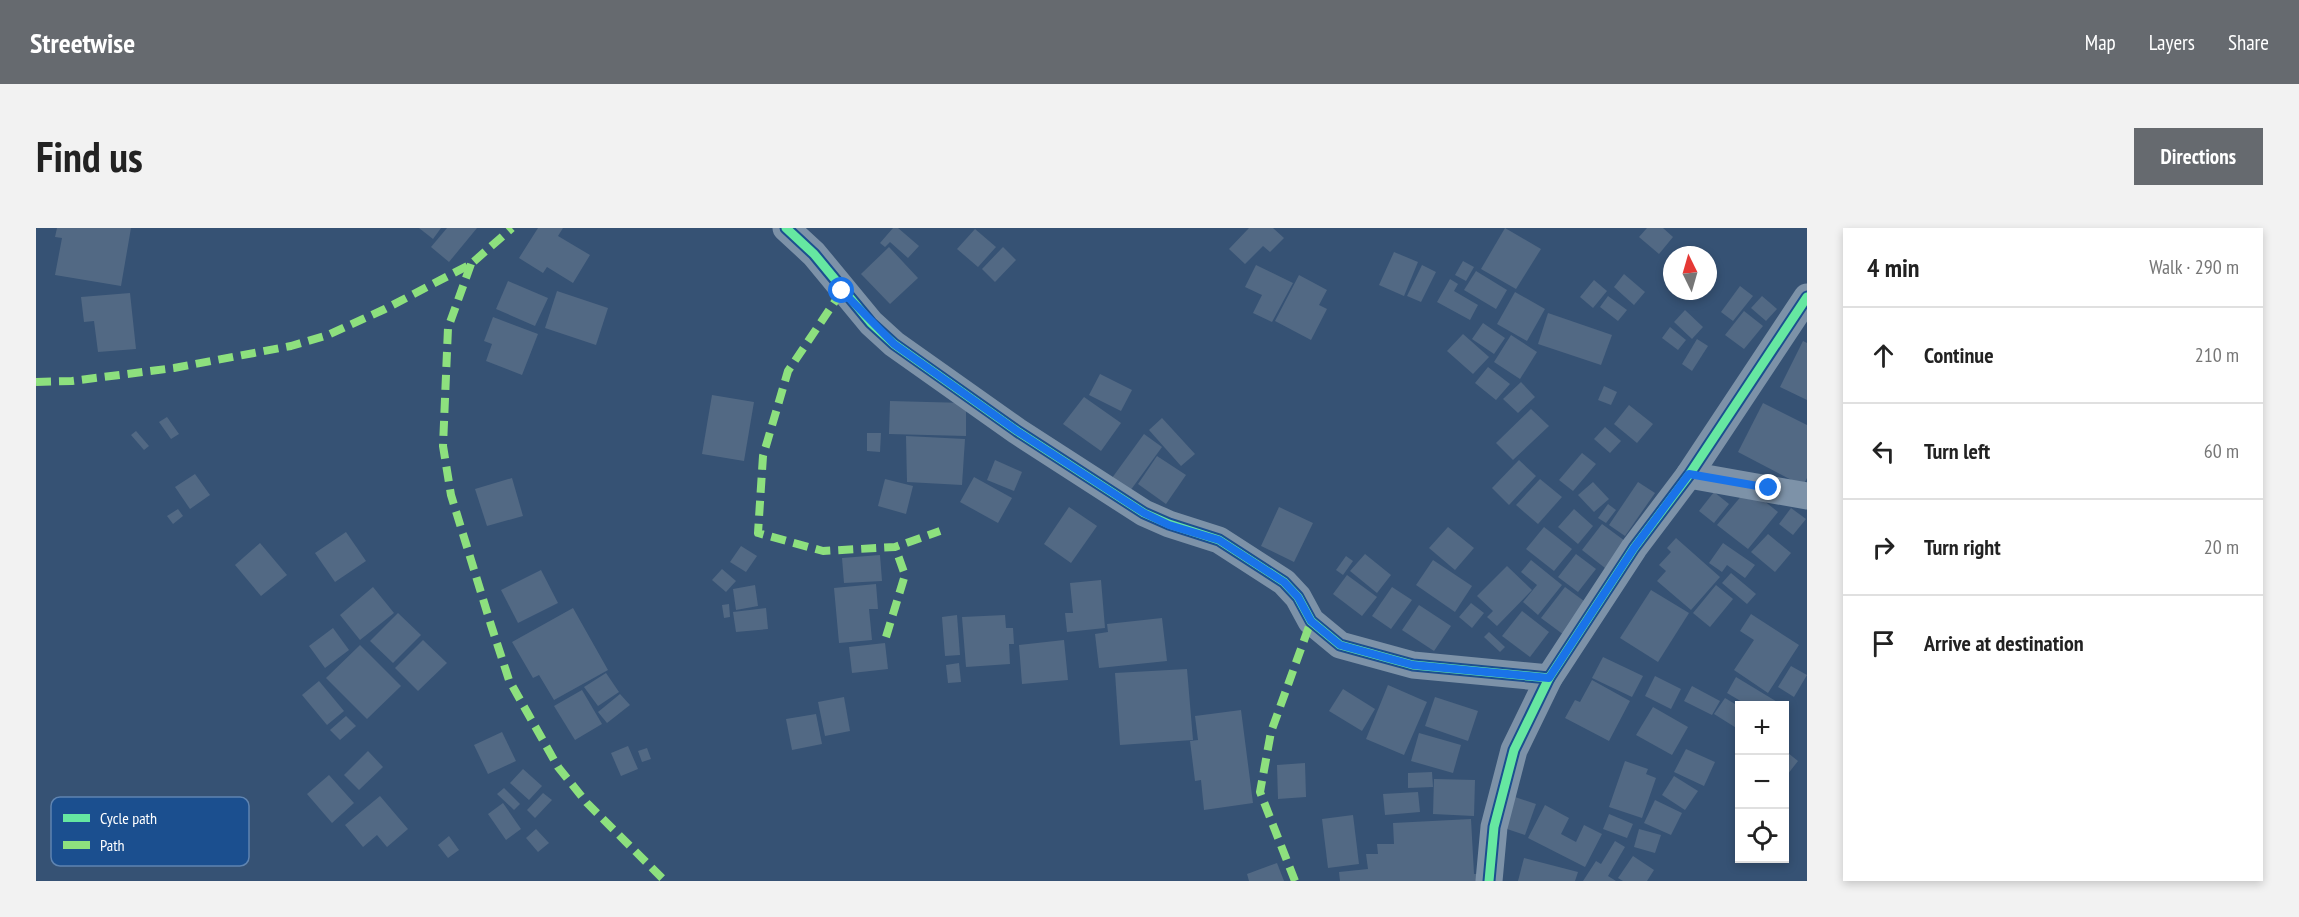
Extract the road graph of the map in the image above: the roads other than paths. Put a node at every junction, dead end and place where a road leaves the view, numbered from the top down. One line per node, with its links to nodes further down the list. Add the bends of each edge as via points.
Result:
1 (786, 228): 5 (street, via 894,344 1017,431 1144,513 1219,540 1284,582 1311,621 1340,645 1413,665)
2 (1807, 297): 3 (street)
3 (1689, 474): 4 (street); 5 (street, via 1634,548)
4 (1807, 496)
5 (1549, 678): 6 (street, via 1514,750 1494,827)
6 (1489, 881)

